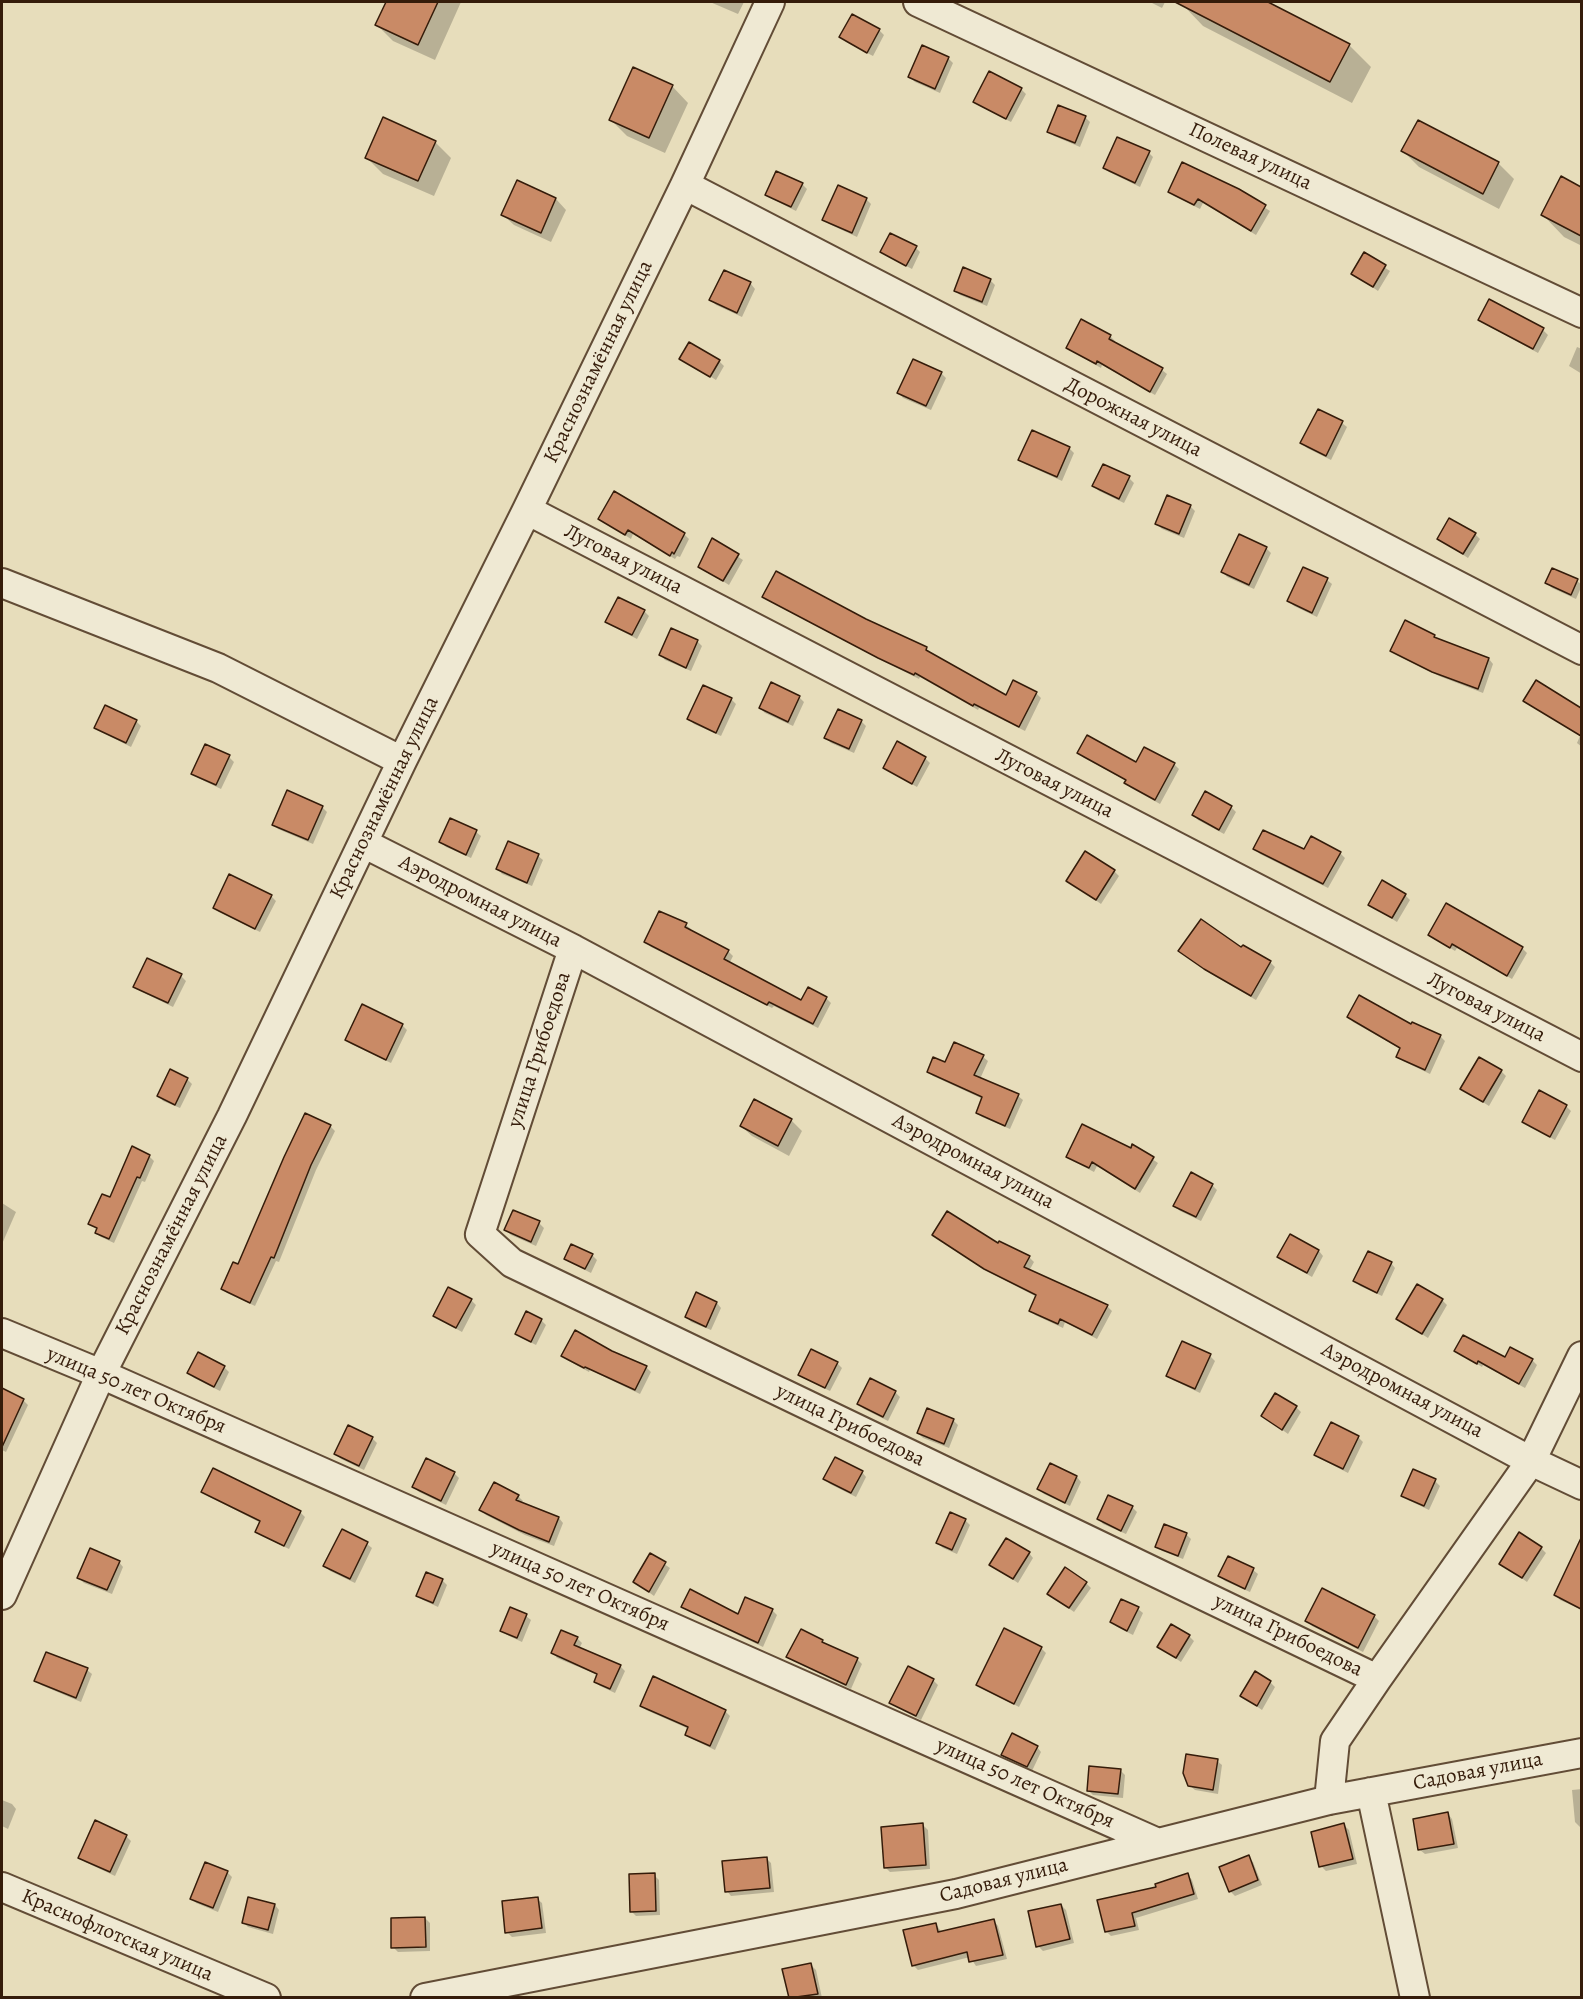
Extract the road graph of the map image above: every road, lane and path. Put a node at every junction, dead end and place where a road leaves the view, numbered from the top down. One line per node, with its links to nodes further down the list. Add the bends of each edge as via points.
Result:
1 (770, 2): 3 (street, Краснознамённая улица)
2 (918, 2): 4 (street, Полевая улица)
3 (685, 185): 5 (street, Краснознамённая улица); 7 (street, Дорожная улица)
4 (1581, 313)
5 (527, 510): 8 (street, Краснознамённая улица); 11 (street, Луговая улица)
6 (2, 583): 8 (street, via 218,668)
7 (1581, 650)
8 (402, 761): 9 (street, Краснознамённая улица)
9 (363, 843): 10 (street, Аэродромная улица); 14 (street, Краснознамённая улица, via 232,1116)
10 (573, 949): 15 (street, Аэродромная улица); 18 (street, улица Грибоедова, via 480,1234 512,1263)
11 (1581, 1058)
12 (2, 1333): 14 (street, улица 50 лет Октября)
13 (1581, 1356): 15 (street)
14 (101, 1374): 17 (street, Краснознамённая улица); 22 (street, улица 50 лет Октября)
15 (1531, 1461): 16 (street, Аэродромная улица); 18 (street)
16 (1581, 1485)
17 (2, 1595)
18 (1377, 1679): 21 (street, улица Грибоедова, via 1335,1742)
19 (1581, 1753): 20 (street, Садовая улица)
20 (1371, 1792): 21 (street, Садовая улица); 26 (street)
21 (1329, 1800): 22 (street, Садовая улица)
22 (1158, 1843): 24 (street, Садовая улица, via 956,1894)
23 (2, 1887): 25 (street, Краснофлотская улица)
24 (433, 1997)
25 (266, 1998)
26 (1415, 1998)

